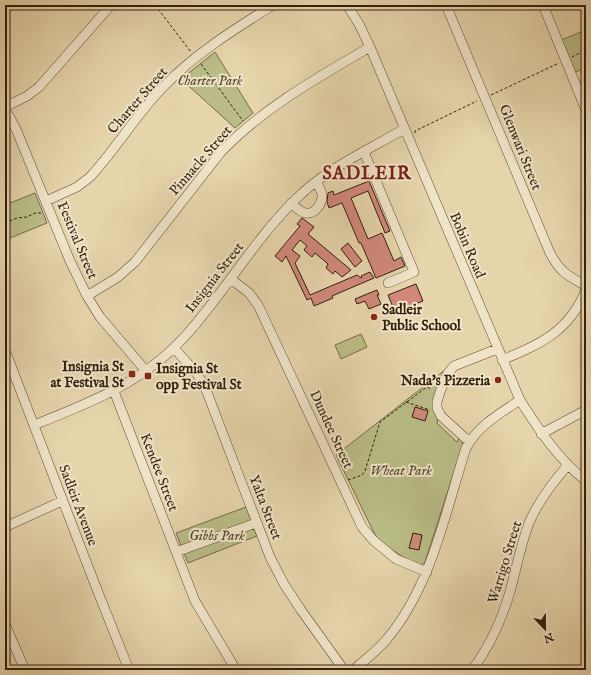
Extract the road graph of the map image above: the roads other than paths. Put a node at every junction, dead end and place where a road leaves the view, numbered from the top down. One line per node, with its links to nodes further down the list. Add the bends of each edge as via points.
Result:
1 (111, 5): 7 (street, via 39,87)
2 (273, 5): 12 (street, Charter Street, via 196,57 165,85 90,178 77,188)
3 (347, 5): 6 (street, Bobin Road)
4 (446, 5): 16 (street, Glenwari Street, via 550,253 565,274)
5 (543, 5): 8 (street)
6 (370, 46): 9 (street, Bobin Road); 18 (street, Pinnacle Street, via 276,104 234,138 135,262 118,277)
7 (5, 108): 12 (street, Festival Street)
8 (586, 110)
9 (404, 129): 10 (street, Insignia Street); 20 (street, Bobin Road)
10 (364, 152): 11 (street, Insignia Street); 15 (street, via 414,272)
11 (316, 182): 13 (street, Insignia Street); 13 (street, via 322,192 322,201 318,208 306,213 299,211)
12 (46, 201): 18 (street, Festival Street)
13 (291, 203): 14 (street, Insignia Street)
14 (231, 279): 19 (street, Insignia Street); 36 (street, Dundee Street, via 250,293 258,305 362,527 396,559)
15 (388, 283)
16 (586, 286)
17 (586, 290): 22 (street, via 578,306 556,332 535,346)
18 (87, 296): 23 (street, Festival Street, via 100,317)
19 (174, 348): 23 (street, Insignia Street); 33 (street, Yalta Street, via 205,387)
20 (497, 349): 22 (street, Bobin Road); 29 (street, via 454,366 448,373 437,402 441,416)
21 (5, 350): 27 (street, Sadleir Avenue)
22 (502, 360): 25 (street, Bobin Road)
23 (146, 371): 24 (street, Insignia Street)
24 (114, 391): 27 (street, Insignia Street); 35 (street, Kendee Street)
25 (520, 400): 28 (street, Bobin Road); 29 (street, via 488,421)
26 (586, 410): 28 (street)
27 (34, 425): 32 (street, Sadleir Avenue)
28 (541, 434): 30 (street, Bobin Road)
29 (470, 440): 36 (street)
30 (568, 465): 31 (street, Bobin Road); 43 (street, Warrigo Street, via 540,502 532,518 500,622)
31 (586, 481)
32 (62, 501): 34 (street); 39 (street, Sadleir Avenue)
33 (256, 523): 35 (street); 41 (street, Yalta Street, via 284,584)
34 (5, 526)
35 (176, 552): 40 (street, Kendee Street, via 195,601)
36 (427, 572): 42 (street, via 401,621 386,640)
37 (5, 624): 38 (street)
38 (25, 670)
39 (129, 670)
40 (236, 670)
41 (344, 670)
42 (353, 670)
43 (472, 670)

